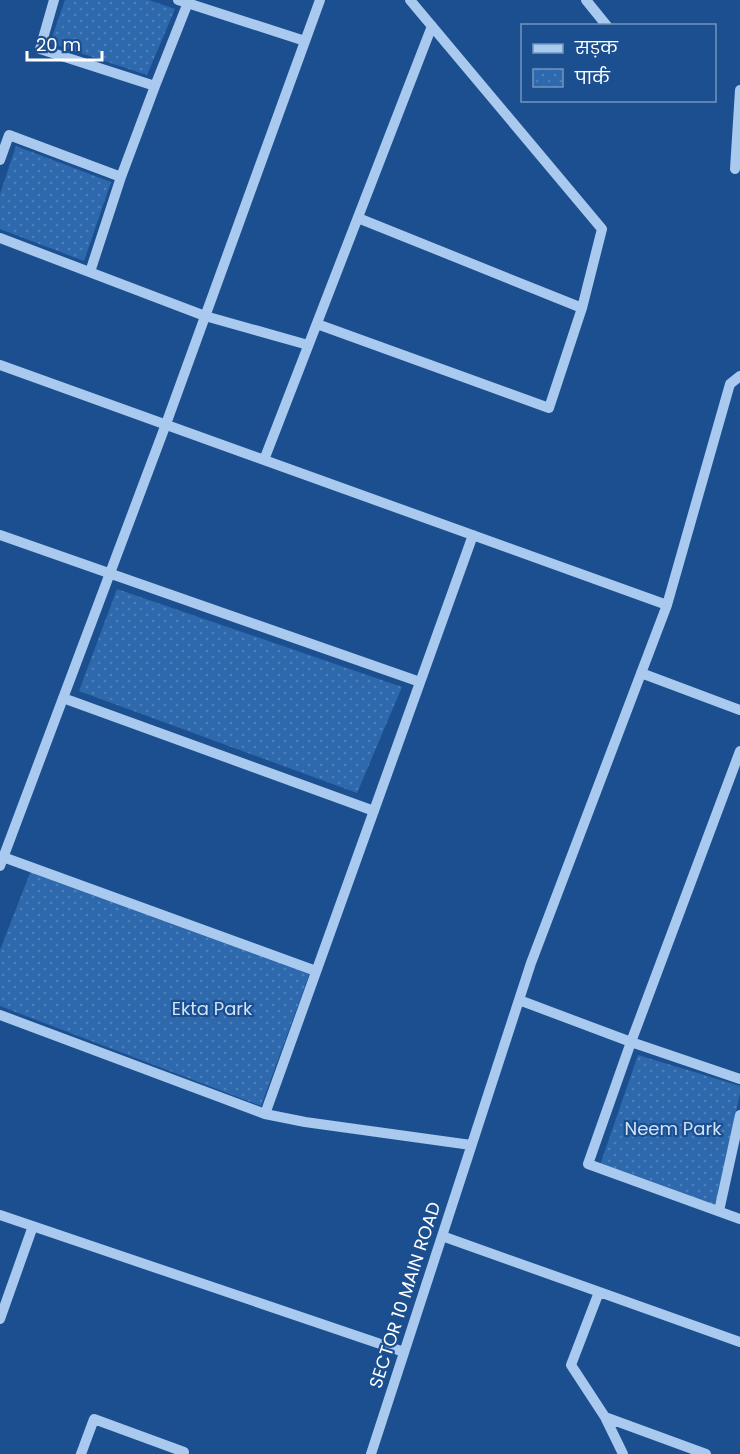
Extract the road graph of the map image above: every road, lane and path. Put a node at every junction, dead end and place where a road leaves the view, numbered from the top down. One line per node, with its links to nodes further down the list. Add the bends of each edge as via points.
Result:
1 (54, 0): 9 (street, via 40,49)
2 (320, 0): 8 (street)
3 (410, 0): 7 (street)
4 (586, 0): 6 (street)
5 (185, 1): 8 (street); 9 (street)
6 (605, 24)
7 (432, 26): 14 (street); 17 (street, via 602,229)
8 (305, 41): 18 (street)
9 (154, 86): 13 (street)
10 (740, 90): 12 (street)
11 (0, 160): 13 (street, via 9,135)
12 (735, 170)
13 (121, 177): 16 (street)
14 (358, 218): 17 (street); 19 (street)
15 (0, 238): 16 (street)
16 (90, 272): 18 (street)
17 (582, 308): 19 (street, via 549,408)
18 (205, 316): 20 (street); 25 (street)
19 (317, 324): 20 (street)
20 (308, 345): 26 (street)
21 (0, 365): 25 (street)
22 (740, 376): 23 (street)
23 (730, 384): 24 (street); 30 (street, SECTOR 10 MAIN ROAD)
24 (740, 395)
25 (166, 424): 26 (street); 29 (street)
26 (264, 460): 28 (street)
27 (0, 535): 29 (street)
28 (473, 535): 30 (street); 32 (street)
29 (110, 574): 32 (street); 33 (street)
30 (667, 605): 31 (street, SECTOR 10 MAIN ROAD)
31 (641, 673): 34 (street); 39 (street, SECTOR 10 MAIN ROAD)
32 (420, 682): 36 (street)
33 (63, 698): 36 (street); 37 (street)
34 (740, 710)
35 (740, 751): 41 (street)
36 (374, 811): 38 (street)
37 (2, 862): 38 (street)
38 (316, 970): 43 (street)
39 (519, 1000): 41 (street); 45 (street, SECTOR 10 MAIN ROAD)
40 (0, 1015): 43 (street)
41 (630, 1042): 42 (street); 46 (street, via 588,1164)
42 (740, 1079)
43 (265, 1114): 45 (street)
44 (740, 1115): 46 (street)
45 (471, 1145): 50 (street, SECTOR 10 MAIN ROAD)
46 (719, 1211): 48 (street)
47 (0, 1215): 49 (street)
48 (740, 1219)
49 (33, 1226): 52 (street); 54 (street)
50 (442, 1236): 51 (street); 54 (street, SECTOR 10 MAIN ROAD)
51 (599, 1292): 53 (street); 55 (street, via 571,1365)
52 (0, 1319)
53 (740, 1342)
54 (404, 1352): 58 (street, SECTOR 10 MAIN ROAD)
55 (606, 1417): 59 (street); 60 (street)
56 (81, 1454): 57 (street, via 94,1419)
57 (183, 1454)
58 (371, 1454)
59 (622, 1454)
60 (706, 1454)

